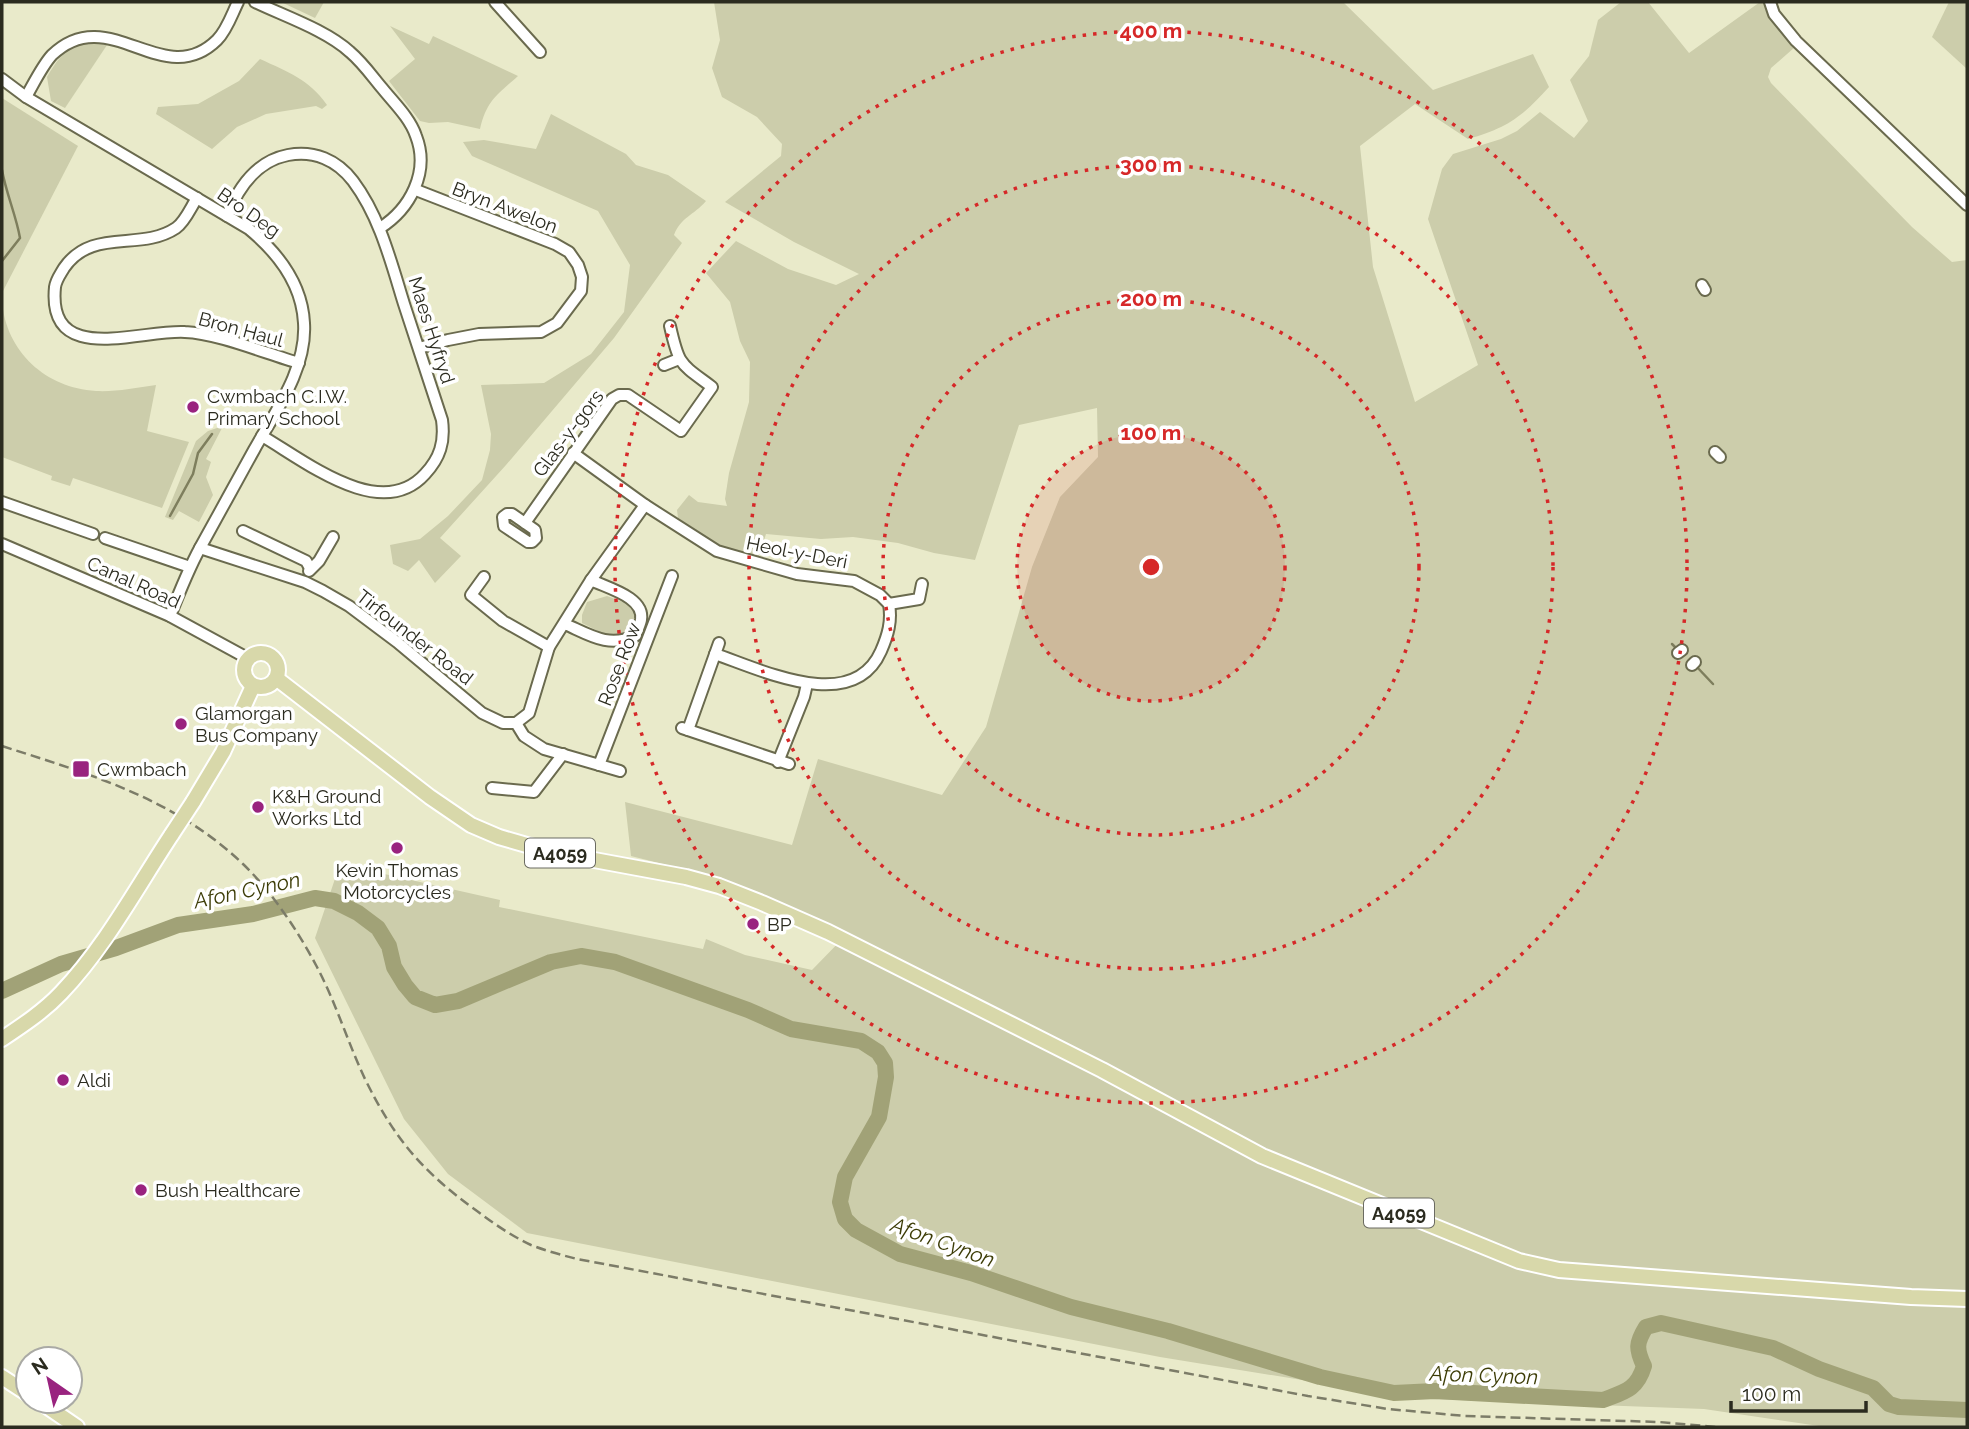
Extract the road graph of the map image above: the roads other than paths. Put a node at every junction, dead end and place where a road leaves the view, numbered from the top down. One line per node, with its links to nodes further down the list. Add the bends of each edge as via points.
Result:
1 (238, 2): 7 (street, via 217,39 201,51 181,57 162,55 97,32 73,40 52,55)
2 (255, 2): 8 (street, via 333,39 364,67 417,136 420,153)
3 (495, 2): 5 (street)
4 (1770, 2): 10 (street, via 1796,41)
5 (539, 53)
6 (2, 79): 7 (street, Bro Deg)
7 (26, 96): 9 (street, Bro Deg)
8 (415, 190): 12 (street); 14 (street, Bryn Awelon, via 555,244 569,252 582,277 580,291 557,323 541,332 479,334)
9 (197, 198): 11 (street, Bro Deg); 16 (street, Bron Haul, via 179,226 161,236 88,246 69,261 56,281 54,303 61,320 75,335 96,340 185,332)
10 (1967, 205)
11 (227, 215): 12 (street, Maes Hyfryd, via 256,170 277,157 318,154 353,181); 16 (street, Bro Deg, via 272,247 291,276 304,323)
12 (380, 228): 14 (street, Maes Hyfryd)
13 (670, 326): 15 (street)
14 (419, 348): 18 (street, Maes Hyfryd, via 444,437 431,468 418,483 395,493 374,494 346,485)
15 (679, 359): 17 (street); 19 (street, Glas-y-gors, via 712,387 681,431 628,395 619,395 612,398)
16 (299, 363): 18 (street, Bro Deg)
17 (664, 365)
18 (262, 436): 28 (street, Bro Deg)
19 (573, 453): 21 (street, Heol-y-Deri); 22 (street, Glas-y-gors)
20 (2, 502): 24 (street)
21 (645, 505): 33 (street); 36 (street, Heol-y-Deri, via 717,551 797,574 854,581)
22 (525, 523)
23 (243, 531): 30 (street, via 306,561)
24 (93, 534)
25 (333, 537): 30 (street)
26 (105, 538): 29 (street)
27 (2, 544): 37 (street, Canal Road)
28 (200, 548): 29 (street, Bro Deg); 34 (street, Tirfounder Road)
29 (190, 567): 37 (street, Bro Deg)
30 (310, 568): 34 (street)
31 (672, 576): 46 (street, Rose Row)
32 (484, 577): 39 (street, via 471,595 503,621)
33 (592, 580): 38 (street); 38 (street, via 638,605 642,618 635,636 606,642)
34 (305, 582): 44 (street, Tirfounder Road, via 349,606 482,713 503,723)
35 (922, 584): 36 (street, via 919,599)
36 (889, 604): 42 (street, via 890,628 870,668 849,682)
37 (170, 616): 40 (street, Canal Road)
38 (565, 624): 39 (street)
39 (549, 647): 44 (street, via 529,713)
40 (249, 659): 41 (main road, via 258,654 273,659 278,668); 43 (main road, via 244,673)
41 (276, 678): 43 (main road, via 263,687); 50 (main road, A4059, via 471,825 551,852 686,877 762,903 1102,1070 1262,1156 1519,1261 1559,1270)
42 (807, 684): 42 (street, via 783,763 685,729 717,648)
43 (253, 685): 49 (main road, bridge, via 223,752 193,802 83,967 59,995)
44 (516, 723): 45 (street, Tirfounder Road, via 524,736)
45 (563, 754): 46 (street, Tirfounder Road); 48 (street, via 534,792)
46 (599, 765): 47 (street, Tirfounder Road)
47 (620, 771)
48 (492, 788)
49 (2, 1039)
50 (1967, 1299)
51 (59, 1415): 52 (main road)
52 (77, 1427)

